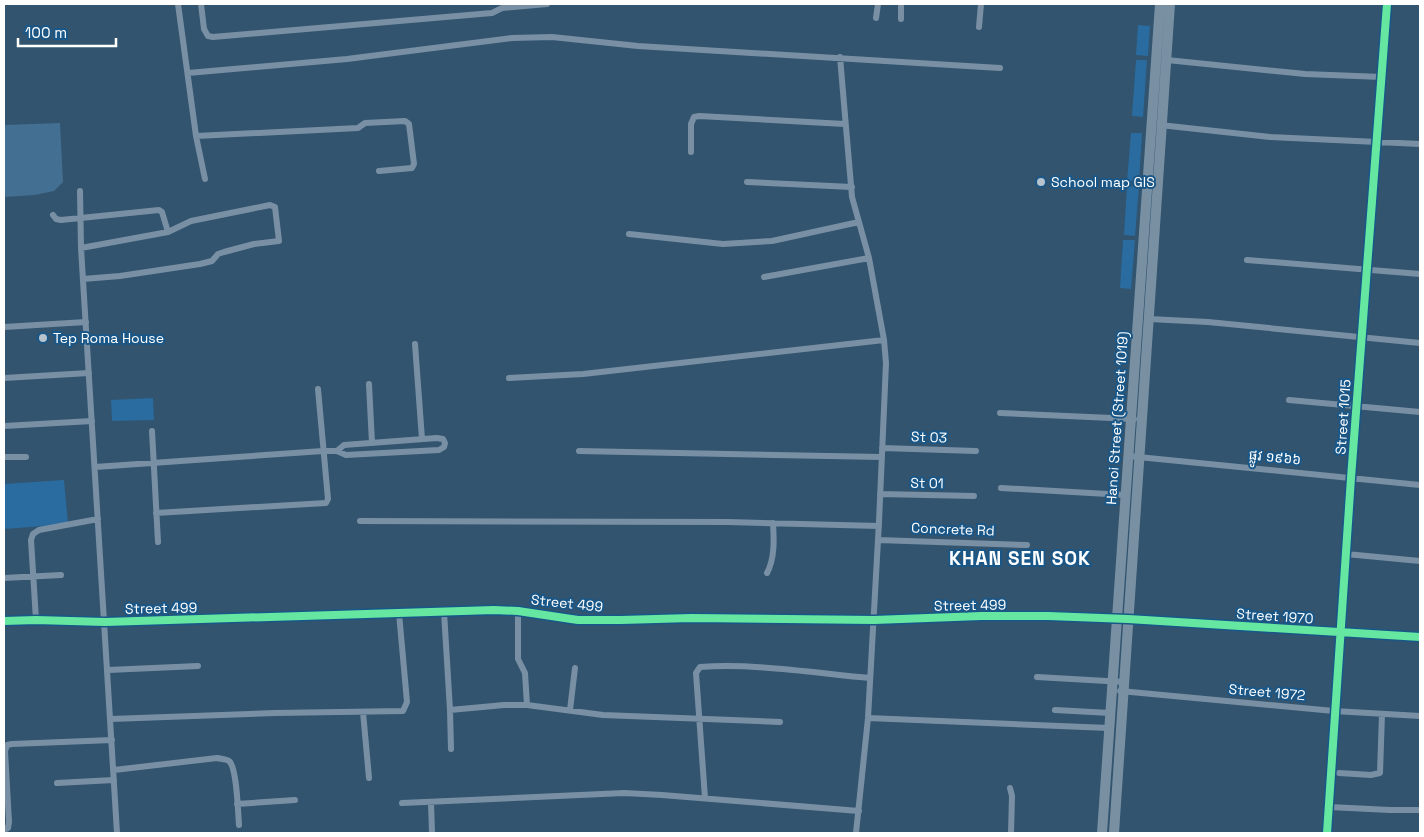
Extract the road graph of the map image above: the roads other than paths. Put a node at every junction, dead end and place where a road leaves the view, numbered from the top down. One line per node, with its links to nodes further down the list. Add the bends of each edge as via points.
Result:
1 (178, 4): 19 (street)
2 (201, 4): 12 (street, via 204,29 212,37)
3 (491, 4): 12 (street)
4 (547, 4): 11 (street)
5 (878, 4): 13 (street)
6 (901, 4): 14 (street)
7 (980, 4): 15 (street)
8 (1160, 4): 23 (main road, Hanoi Street (Street 1019))
9 (1170, 4): 17 (main road, Hanoi Street (Street 1019))
10 (1387, 4): 20 (street, Street 1015)
11 (502, 6): 12 (street)
12 (492, 13)
13 (876, 18)
14 (900, 19)
15 (979, 27)
16 (840, 57): 18 (street); 19 (street, via 638,46 552,37 512,38 347,59); 21 (street)
17 (1166, 60): 20 (street, via 1305,74); 22 (main road, Hanoi Street (Street 1019))
18 (1000, 68)
19 (188, 73): 24 (street)
20 (1382, 77): 25 (street, Street 1015)
21 (845, 124): 27 (street, via 699,116 694,117 691,124); 31 (street)
22 (1162, 124): 23 (street); 25 (street, via 1270,137); 45 (main road, Hanoi Street (Street 1019))
23 (1151, 125): 61 (main road, Hanoi Street (Street 1019))
24 (196, 136): 28 (street, via 358,128 364,123 405,120 413,154 412,168); 29 (street)
25 (1376, 143): 26 (street); 41 (street, Street 1015)
26 (1420, 144)
27 (691, 152)
28 (379, 171)
29 (205, 179)
30 (747, 182): 31 (street)
31 (852, 187): 35 (street)
32 (80, 191): 34 (street)
33 (53, 215): 34 (street, via 61,220)
34 (81, 217): 36 (street, via 159,210); 38 (street)
35 (859, 222): 37 (street, via 772,241 723,244); 39 (street)
36 (168, 232): 38 (street); 44 (street, via 191,221 270,205 275,207 279,241 224,252 212,261 200,264)
37 (629, 234)
38 (82, 248): 44 (street)
39 (869, 258): 43 (street); 49 (street)
40 (1247, 260): 41 (street)
41 (1367, 269): 42 (street); 48 (street, Street 1015)
42 (1420, 274)
43 (764, 277)
44 (84, 278): 46 (street)
45 (1149, 319): 48 (street); 62 (main road, Hanoi Street (Street 1019))
46 (86, 322): 47 (street); 52 (street)
47 (4, 327)
48 (1361, 336): 50 (street); 58 (street, Street 1015)
49 (884, 340): 54 (street, via 592,373); 68 (street)
50 (1420, 343)
51 (414, 344): 66 (street)
52 (89, 373): 53 (street); 63 (street)
53 (4, 378)
54 (508, 378)
55 (369, 384): 67 (street)
56 (318, 389): 70 (street)
57 (1289, 400): 58 (street)
58 (1356, 406): 59 (street); 80 (street, Street 1015)
59 (1420, 412)
60 (1000, 413): 61 (street)
61 (1130, 419): 62 (street); 73 (main road, Hanoi Street (Street 1019))
62 (1142, 420): 74 (main road, Hanoi Street (Street 1019))
63 (92, 421): 64 (street); 79 (street)
64 (4, 426)
65 (152, 430): 78 (street)
66 (422, 439): 67 (street); 69 (street, via 443,439 444,447 439,450 346,455)
67 (372, 443): 69 (street, via 344,445)
68 (882, 448): 72 (street, St 03); 76 (street)
69 (337, 450): 70 (street)
70 (323, 451): 78 (street); 86 (street, via 326,503)
71 (579, 451): 76 (street)
72 (976, 451)
73 (1128, 456): 74 (street, ផ្លូវ ១៩៦៦); 84 (main road, Hanoi Street (Street 1019))
74 (1139, 456): 80 (street, ផ្លូវ ១៩៦៦); 104 (main road, Hanoi Street (Street 1019))
75 (26, 457): 77 (street)
76 (881, 457): 83 (street)
77 (4, 458)
78 (154, 463): 79 (street); 86 (street)
79 (95, 467): 87 (street)
80 (1351, 478): 81 (street, ផ្លូវ ១៩៦៦); 94 (street, Street 1015)
81 (1420, 485)
82 (1001, 488): 84 (street)
83 (880, 494): 85 (street, St 01); 90 (street)
84 (1125, 495): 103 (main road, Hanoi Street (Street 1019))
85 (974, 496)
86 (156, 513): 92 (street)
87 (98, 519): 98 (street, via 39,530 33,534); 108 (street)
88 (360, 521): 89 (street)
89 (773, 523): 90 (street); 96 (street, via 772,559)
90 (879, 526): 91 (street)
91 (878, 540): 93 (street, Concrete Rd); 106 (street)
92 (158, 542)
93 (1027, 544)
94 (1346, 554): 95 (street); 109 (street, Street 1015)
95 (1420, 561)
96 (767, 573)
97 (61, 575): 98 (street)
98 (34, 576): 99 (street); 105 (street)
99 (4, 578)
100 (518, 611): 101 (street, Street 499); 106 (street, Street 499, via 578,620); 118 (street, via 518,659 525,673)
101 (444, 612): 102 (street, Street 499); 119 (street)
102 (399, 613): 108 (street, Street 499); 123 (street, via 407,702 403,711)
103 (1116, 618): 104 (street, Street 499); 106 (street, Street 499, via 981,616); 116 (main road, Hanoi Street (Street 1019))
104 (1128, 619): 109 (street, Street 1970); 117 (main road, Hanoi Street (Street 1019))
105 (36, 620): 107 (street, Street 499); 108 (street, Street 499)
106 (874, 620): 115 (street)
107 (4, 621)
108 (105, 622): 113 (street)
109 (1340, 633): 110 (street, Street 1970); 122 (street, Street 1015)
110 (1420, 637)
111 (198, 666): 113 (street)
112 (575, 668): 120 (street)
113 (108, 670): 128 (street)
114 (1037, 677): 116 (street, Street 1972)
115 (870, 678): 127 (street); 129 (street, via 779,669 700,667 696,673)
116 (1112, 686): 117 (street, Street 1972); 124 (main road, Hanoi Street (Street 1019))
117 (1124, 686): 122 (street, Street 1972); 155 (main road, Hanoi Street (Street 1019))
118 (527, 705): 119 (street); 120 (street)
119 (450, 710): 133 (street)
120 (570, 710): 129 (street, via 603,715)
121 (1056, 710): 124 (street)
122 (1334, 711): 125 (street, Street 1972); 145 (street, Street 1015)
123 (363, 712): 128 (street); 136 (street)
124 (1110, 713): 131 (main road, Hanoi Street (Street 1019))
125 (1382, 714): 126 (street, Street 1972); 135 (street, via 1380,773)
126 (1420, 716)
127 (868, 718): 131 (street); 147 (street)
128 (111, 719): 132 (street)
129 (699, 719): 130 (street); 140 (street)
130 (780, 722)
131 (1108, 728): 154 (main road, Hanoi Street (Street 1019))
132 (112, 740): 134 (street); 149 (street, via 7,745 4,751 10,822)
133 (451, 749)
134 (114, 770): 137 (street); 144 (street, via 217,758 226,760 232,766)
135 (1339, 773)
136 (369, 778)
137 (114, 780): 138 (street); 150 (street)
138 (57, 784)
139 (1010, 788): 153 (street)
140 (705, 798): 143 (street, via 624,793); 147 (street)
141 (295, 800): 144 (street)
142 (402, 803): 143 (street)
143 (431, 803): 151 (street)
144 (237, 804): 148 (street)
145 (1329, 807): 146 (street); 156 (street, Street 1015)
146 (1420, 810)
147 (859, 811): 152 (street)
148 (239, 825)
149 (4, 830)
150 (117, 833)
151 (432, 833)
152 (856, 833)
153 (1011, 833)
154 (1102, 833)
155 (1114, 833)
156 (1327, 833)

